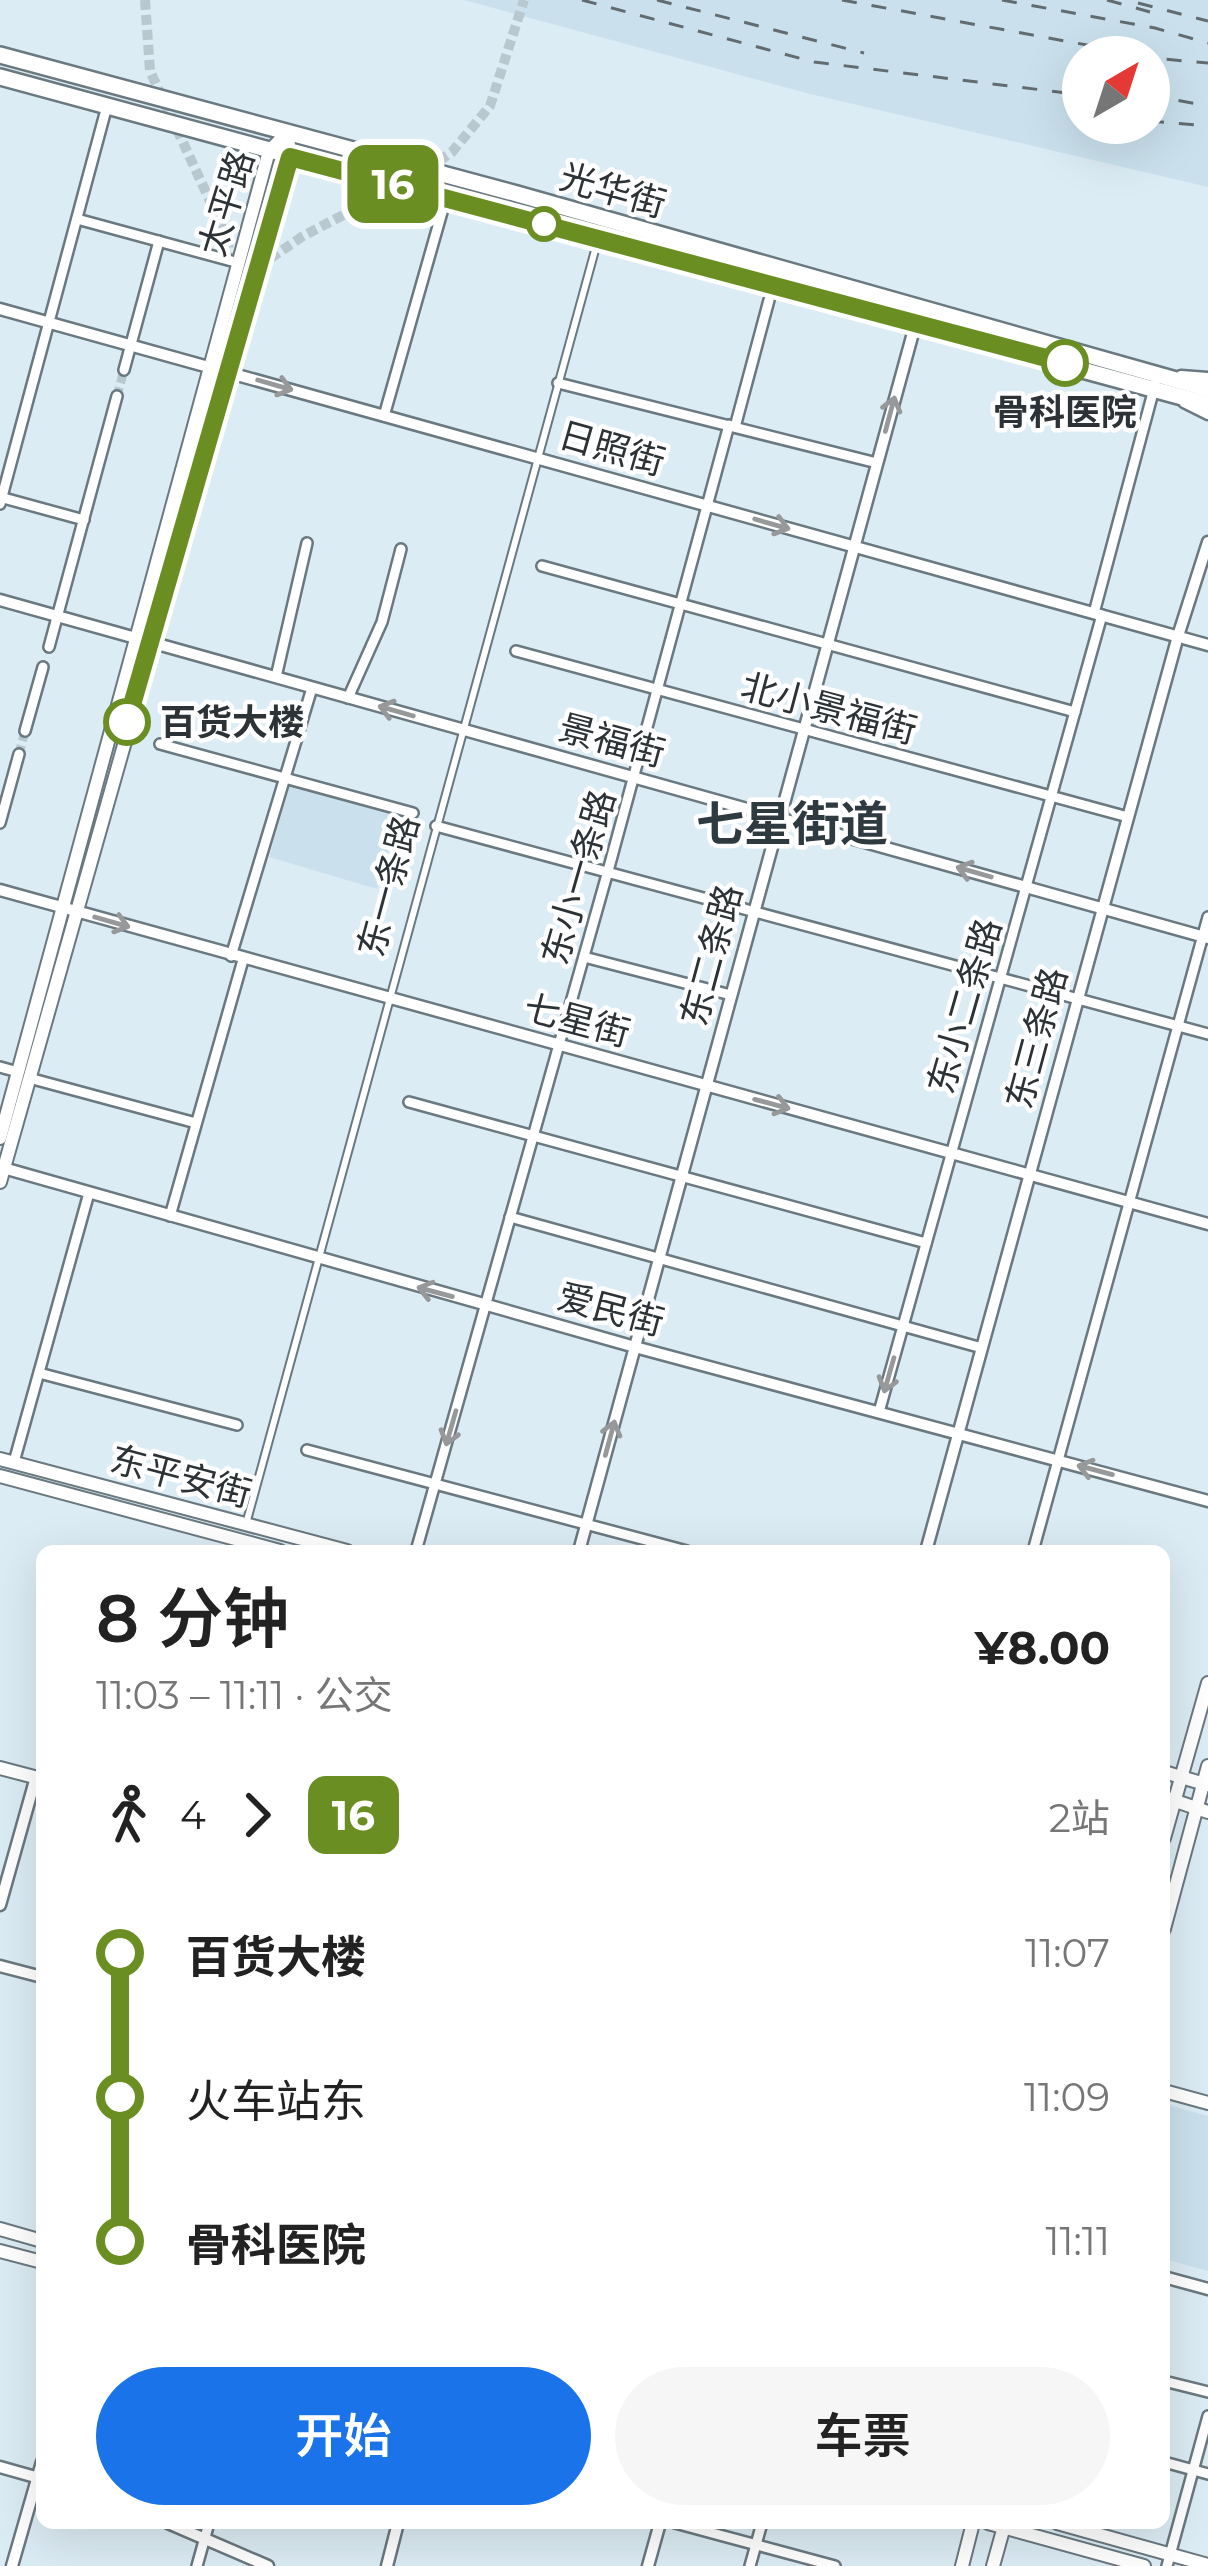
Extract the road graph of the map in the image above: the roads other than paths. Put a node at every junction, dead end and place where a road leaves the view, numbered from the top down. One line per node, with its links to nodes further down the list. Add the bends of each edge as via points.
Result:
1 (0, 55): 4 (highway, 光华街)
2 (0, 77): 3 (highway, 光华街)
3 (107, 106): 5 (highway, 光华街); 8 (street)
4 (287, 133): 5 (main road, 太平路); 6 (main road, 太平路); 13 (highway, 光华街)
5 (269, 151): 6 (highway, 光华街); 11 (main road, 太平路)
6 (290, 157): 7 (highway, 光华街); 20 (main road, 太平路)
7 (446, 198): 9 (highway, 光华街); 29 (street)
8 (77, 219): 10 (street); 15 (street)
9 (598, 238): 16 (highway, 光华街); 23 (street, 东一条路)
10 (159, 241): 11 (street); 17 (street)
11 (239, 263): 18 (main road, 太平路)
12 (770, 300): 30 (street, 东小一条路)
13 (920, 306): 16 (street, 东二条路); 22 (highway, 光华街)
14 (0, 309): 15 (street, 日照街)
15 (49, 323): 17 (street, 日照街); 33 (street)
16 (915, 323): 22 (highway, 光华街); 32 (street, 东二条路, one-way to 16)
17 (131, 346): 18 (street, 日照街); 19 (street)
18 (208, 367): 20 (street, 日照街); 45 (main road, 太平路)
19 (124, 370)
20 (231, 373): 29 (street, 日照街, one-way to 29); 45 (main road, 太平路)
21 (1208, 378): 22 (street)
22 (1156, 380): 24 (highway, 光华街); 27 (highway, 光华街); 28 (street); 43 (street, 东小二条路)
23 (558, 383): 30 (street); 31 (street, 东一条路)
24 (1208, 389)
25 (117, 396): 35 (street)
26 (213, 396): 45 (street)
27 (1208, 404)
28 (1208, 414)
29 (384, 416): 31 (street, 日照街)
30 (732, 426): 32 (street); 34 (street, 东小一条路)
31 (538, 458): 34 (street, 日照街); 59 (street, 东一条路)
32 (877, 463): 38 (street, 东二条路)
33 (1, 499): 35 (street)
34 (707, 506): 38 (street, 日照街, one-way to 38); 42 (street, 东小一条路)
35 (84, 520): 44 (street)
36 (1208, 542): 46 (street, 东三条路)
37 (307, 543): 53 (street)
38 (854, 546): 43 (street, 日照街); 48 (street, 东二条路)
39 (401, 549): 56 (street, via 382,622)
40 (542, 566): 42 (street)
41 (0, 600): 44 (street, 景福街)
42 (681, 604): 48 (street); 55 (street, 东小一条路)
43 (1098, 614): 46 (street, 日照街); 57 (street, 东小二条路)
44 (57, 616): 47 (street, 景福街); 50 (street)
45 (149, 624): 47 (main road, 太平路)
46 (1178, 636): 49 (street, 日照街); 67 (street, 东三条路)
47 (144, 641): 53 (street, 景福街); 75 (main road, 太平路)
48 (827, 644): 57 (street); 58 (street, 东二条路)
49 (1208, 645)
50 (49, 647)
51 (516, 651): 55 (street, 北小景福街)
52 (43, 667): 60 (street)
53 (276, 677): 54 (street, 景福街)
54 (312, 688): 56 (street, 景福街); 63 (street)
55 (658, 689): 58 (street, 北小景福街); 64 (street, 东小一条路)
56 (348, 698): 59 (street, 景福街, one-way to 56)
57 (1075, 712): 65 (street, 东小二条路)
58 (804, 729): 65 (street, 北小景福街); 68 (street, 东二条路)
59 (463, 730): 64 (street, 景福街); 70 (street, 东一条路)
60 (26, 731)
61 (160, 745): 63 (street)
62 (19, 754): 69 (street)
63 (285, 778): 66 (street); 80 (street)
64 (634, 778): 68 (street, 景福街); 71 (street, 东小一条路)
65 (1051, 796): 67 (street, 北小景福街); 72 (street, 东小二条路)
66 (413, 813)
67 (1128, 817): 74 (street, 东三条路)
68 (780, 818): 72 (street, 景福街, one-way to 68); 76 (street, 东二条路)
69 (0, 823)
70 (436, 826): 71 (street); 84 (street, 东一条路)
71 (608, 872): 76 (street); 79 (street, 东小一条路)
72 (1026, 887): 74 (street, 景福街); 81 (street, 东小二条路)
73 (0, 890): 75 (street, 七星街)
74 (1103, 908): 78 (street, 景福街); 83 (street, 东三条路)
75 (70, 910): 80 (street, 七星街, one-way to 80); 89 (main road, 太平路)
76 (754, 911): 81 (street); 82 (street, 东二条路)
77 (1208, 917): 78 (street)
78 (1205, 937): 85 (street)
79 (584, 957): 82 (street); 87 (street, 东小一条路)
80 (237, 958): 84 (street, 七星街); 92 (street)
81 (1000, 977): 83 (street); 95 (street, 东小二条路)
82 (731, 995): 90 (street, 东二条路)
83 (1078, 998): 85 (street); 97 (street, 东三条路)
84 (388, 1000): 87 (street, 七星街); 106 (street, 东一条路)
85 (1178, 1025): 86 (street); 100 (street)
86 (1208, 1034)
87 (558, 1047): 90 (street, 七星街); 93 (street, 东小一条路)
88 (0, 1067): 89 (street)
89 (24, 1075): 92 (street); 94 (main road, 太平路); 96 (main road, 太平路)
90 (706, 1086): 95 (street, 七星街, one-way to 95); 98 (street, 东二条路)
91 (409, 1102): 93 (street)
92 (196, 1123): 101 (street)
93 (533, 1136): 98 (street); 102 (street, 东小一条路)
94 (0, 1138)
95 (951, 1153): 97 (street, 七星街); 104 (street, 东小二条路)
96 (1, 1173): 99 (street, 爱民街)
97 (1029, 1174): 100 (street, 七星街); 110 (street, 东三条路)
98 (682, 1177): 104 (street); 105 (street, 东二条路)
99 (89, 1192): 101 (street, 爱民街); 111 (street)
100 (1129, 1202): 103 (street, 七星街); 116 (street)
101 (170, 1216): 106 (street, 爱民街)
102 (510, 1217): 105 (street); 107 (street, 东小一条路)
103 (1208, 1224)
104 (926, 1243): 108 (street, 东小二条路)
105 (659, 1258): 108 (street); 109 (street, 东二条路)
106 (317, 1259): 107 (street, 爱民街, one-way to 106); 121 (street, 东一条路)
107 (485, 1305): 109 (street, 爱民街); 119 (street, 东小一条路, one-way to 119)
108 (903, 1326): 110 (street); 112 (street, 东小二条路, one-way to 112)
109 (635, 1347): 112 (street, 爱民街); 122 (street, 东二条路, one-way to 109)
110 (982, 1348): 114 (street, 东三条路)
111 (39, 1373): 113 (street); 117 (street)
112 (879, 1412): 114 (street, 爱民街)
113 (237, 1425)
114 (958, 1432): 116 (street, 爱民街); 129 (street, 东三条路)
115 (307, 1450): 119 (street)
116 (1057, 1460): 120 (street, 爱民街, one-way to 116); 130 (street)
117 (7, 1461): 121 (main road, 东平安街)
118 (0, 1476): 123 (main road, 东平安街)
119 (435, 1484): 122 (street); 126 (street, 东小一条路)
120 (1208, 1501)
121 (246, 1524): 124 (street, 东一条路); 125 (main road, 东平安街)
122 (586, 1524): 127 (street, 东二条路); 128 (street)
123 (238, 1545)
124 (241, 1545)
125 (325, 1545)
126 (418, 1545)
127 (581, 1545)
128 (664, 1545)
129 (928, 1545)
130 (1035, 1545)
131 (1208, 1684): 135 (main road)
132 (1208, 1766): 137 (main road)
133 (0, 1768): 136 (main road)
134 (1170, 1774): 135 (main road)
135 (1180, 1776): 137 (main road); 139 (main road)
136 (36, 1777)
137 (1206, 1784): 141 (main road)
138 (36, 1788): 142 (street)
139 (1170, 1797)
140 (1170, 1799): 141 (main road)
141 (1202, 1810): 143 (main road)
142 (0, 1905)
143 (1170, 1910)
144 (0, 1966): 145 (street)
145 (36, 1975)
146 (1170, 2093): 147 (main road)
147 (1208, 2103)
148 (0, 2229): 149 (main road)
149 (36, 2239)
150 (0, 2251): 151 (main road)
151 (36, 2260)
152 (1170, 2279): 153 (street)
153 (1208, 2289)
154 (1170, 2382): 155 (street)
155 (1208, 2392)
156 (1208, 2416): 159 (street)
157 (1170, 2464): 159 (street)
158 (0, 2468): 161 (street)
159 (1193, 2470): 160 (street); 175 (street)
160 (1208, 2474)
161 (36, 2478)
162 (36, 2491): 177 (street)
163 (185, 2529): 173 (street)
164 (208, 2529): 173 (street)
165 (396, 2529): 180 (street)
166 (658, 2529): 181 (street)
167 (698, 2529): 174 (street)
168 (761, 2529): 174 (street)
169 (971, 2529): 184 (main road)
170 (1003, 2529): 185 (main road)
171 (1018, 2529): 186 (main road)
172 (1075, 2529): 175 (main road)
173 (206, 2537): 178 (street); 179 (street)
174 (757, 2544): 182 (street); 183 (street)
175 (1168, 2560): 176 (main road)
176 (1208, 2565)
177 (12, 2566)
178 (197, 2566)
179 (268, 2566)
180 (387, 2566)
181 (648, 2566)
182 (751, 2566)
183 (835, 2566)
184 (962, 2566)
185 (993, 2566)
186 (1144, 2566)

